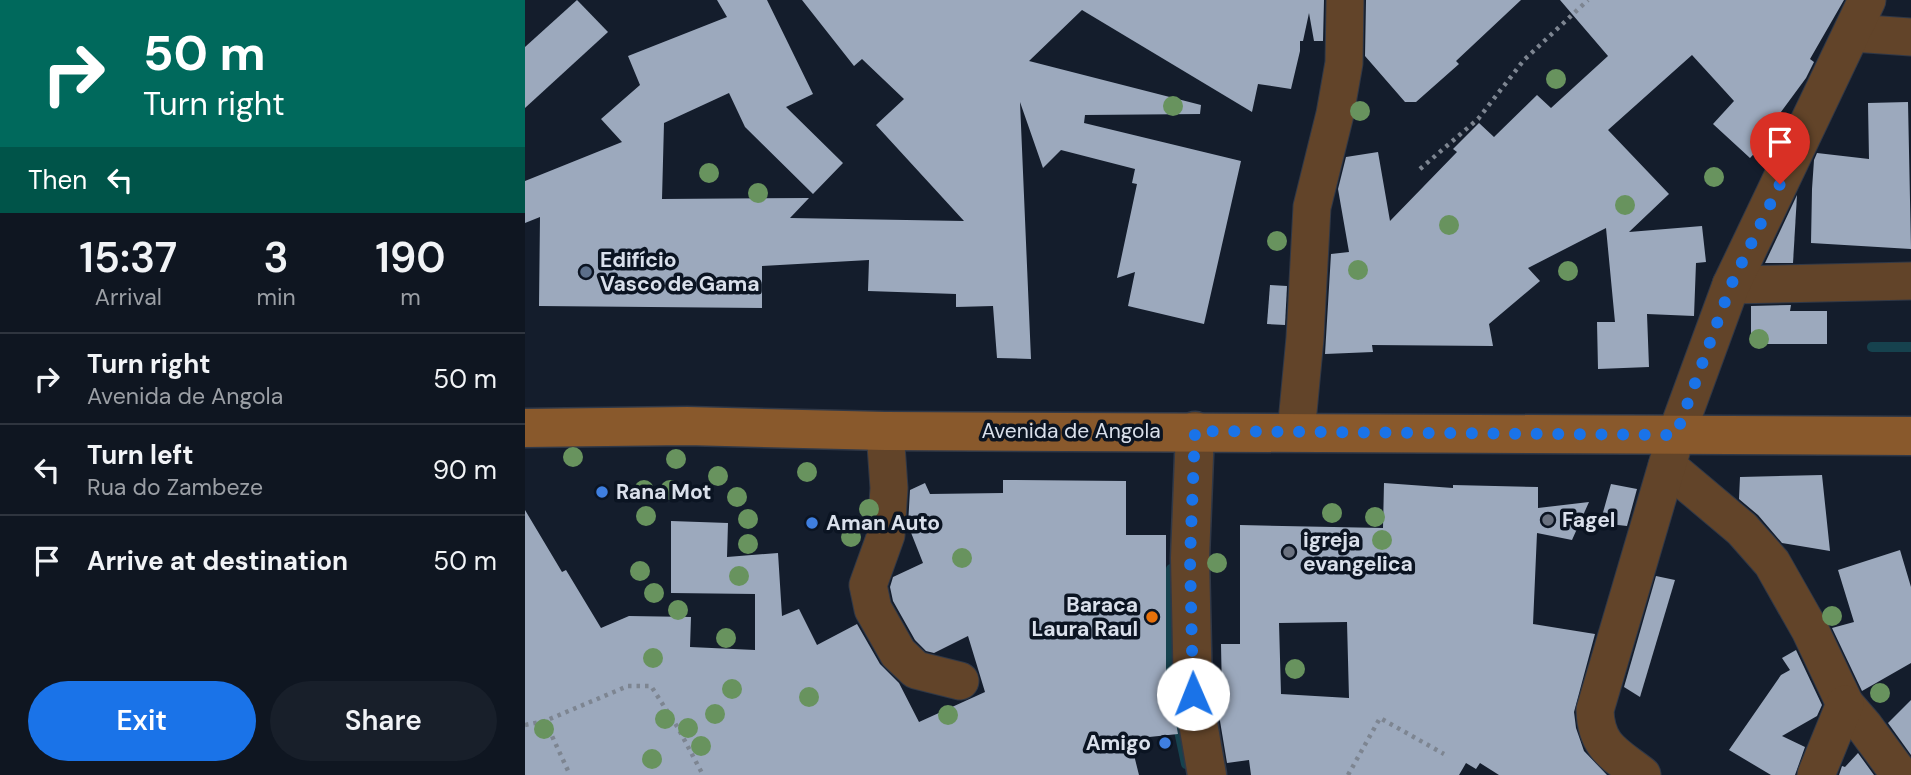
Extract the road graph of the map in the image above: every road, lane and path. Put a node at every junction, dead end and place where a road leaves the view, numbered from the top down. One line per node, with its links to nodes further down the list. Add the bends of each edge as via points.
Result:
1 (1345, 0): 12 (street, via 1344,64 1313,207)
2 (1588, 0): 6 (path, via 1524,60 1478,119)
3 (1867, 0): 4 (street)
4 (1853, 33): 5 (street); 8 (street)
5 (1911, 37)
6 (1420, 169)
7 (1911, 281): 8 (street)
8 (1731, 285): 14 (street)
9 (525, 428): 10 (main road, Avenida de Angola)
10 (885, 431): 11 (main road, Avenida de Angola); 15 (street, via 886,534 868,585 873,609 898,653 916,670)
11 (1195, 431): 12 (main road, Avenida de Angola); 22 (street, via 1190,558 1193,694)
12 (1296, 433): 14 (main road, Avenida de Angola)
13 (1911, 436): 14 (main road, Avenida de Angola)
14 (1671, 451): 16 (street, via 1772,563); 24 (street, via 1595,710 1595,728 1604,745)
15 (960, 681)
16 (1845, 704): 25 (street); 26 (street)
17 (545, 721): 18 (path); 20 (path); 21 (path, via 628,687 651,686)
18 (525, 725)
19 (1444, 754): 23 (path, via 1380,718)
20 (570, 775)
21 (703, 775)
22 (1207, 775)
23 (1348, 775)
24 (1642, 775)
25 (1815, 775)
26 (1900, 775)

